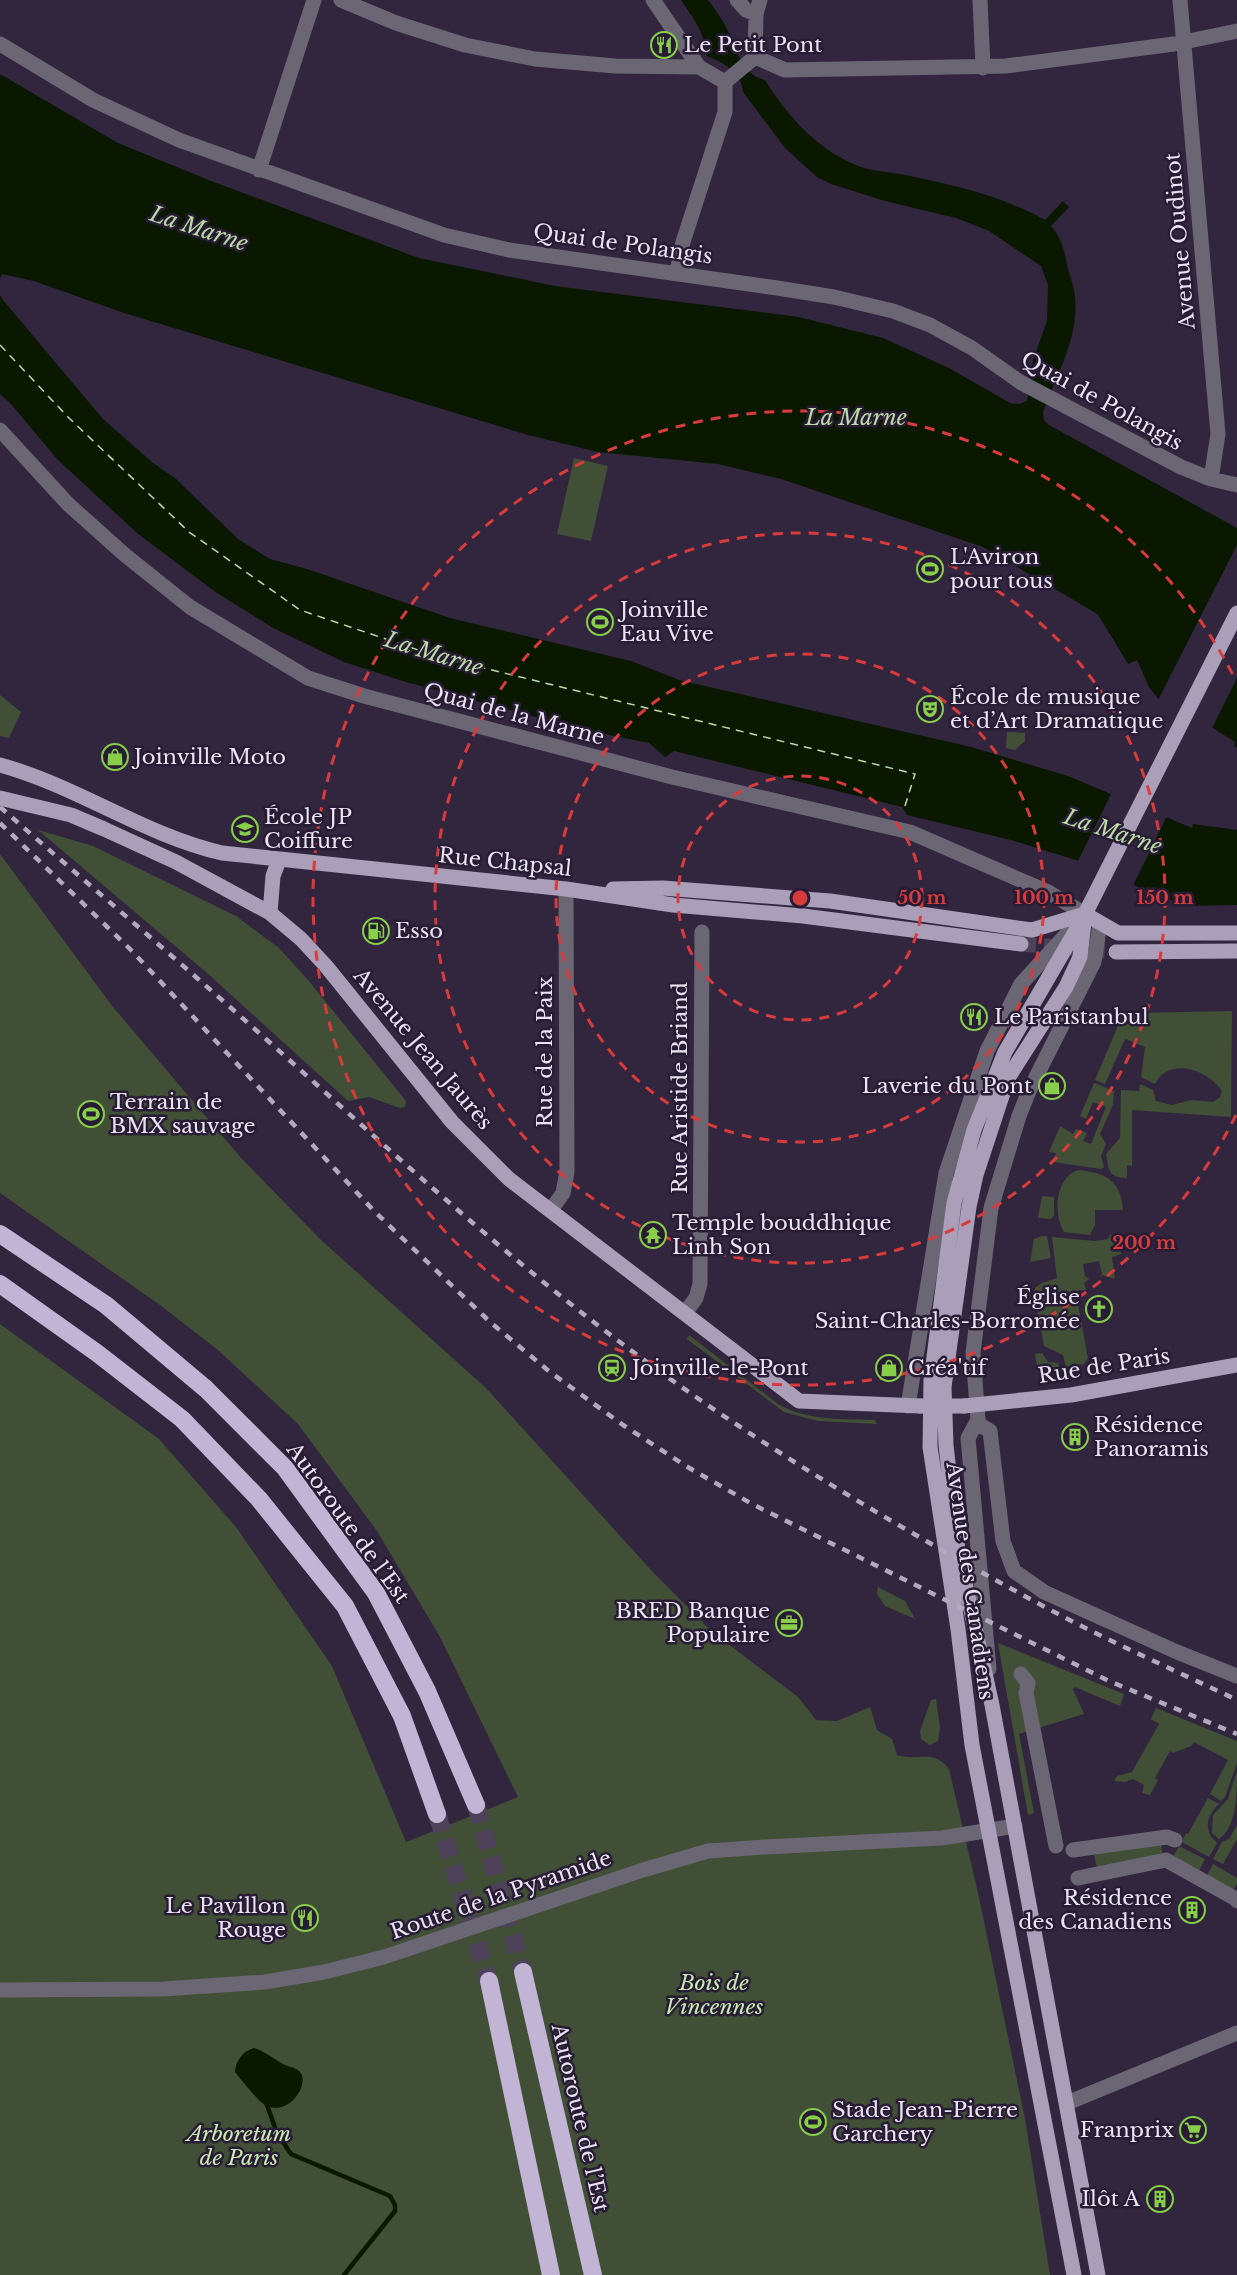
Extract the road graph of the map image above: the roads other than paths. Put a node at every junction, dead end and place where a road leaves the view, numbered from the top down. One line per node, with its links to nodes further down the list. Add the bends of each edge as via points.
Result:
1 (314, 0): 15 (street)
2 (340, 0): 12 (street, via 465,45 535,59 615,66)
3 (653, 0): 12 (street)
4 (737, 0): 7 (street, via 746,10)
5 (980, 0): 13 (street)
6 (1180, 0): 9 (street, Avenue Oudinot)
7 (758, 7): 11 (street)
8 (1237, 31): 9 (street)
9 (1184, 43): 13 (street); 18 (street, Avenue Oudinot, via 1218,434)
10 (0, 44): 15 (street, Quai de Polangis, via 93,100 179,140)
11 (755, 57): 13 (street, via 785,70); 14 (street)
12 (699, 67): 14 (street)
13 (983, 68)
14 (725, 82): 16 (street, via 725,112)
15 (259, 170): 16 (street, Quai de Polangis, via 444,235 509,250)
16 (677, 272): 18 (street, Quai de Polangis, via 893,310 972,348 1020,382 1181,468)
17 (0, 430): 27 (street, Quai de la Marne, via 69,505 125,555 190,607 308,678 672,777 910,832 1048,892)
18 (1211, 478): 19 (street, Quai de Polangis)
19 (1237, 484)
20 (1237, 613): 27 (main road, Avenue des Canadiens)
21 (0, 765): 23 (main road, Rue Chapsal, via 65,788 174,838 222,853)
22 (0, 798): 26 (main road, Avenue Jean Jaurès, via 71,815 104,829 176,862)
23 (279, 860): 24 (main road, Rue Chapsal); 26 (main road, via 273,876)
24 (566, 889): 25 (main road, Rue Chapsal); 34 (street, Rue de la Paix, via 567,1172 563,1193)
25 (586, 891): 27 (main road, via 663,888 830,901 1032,930); 31 (main road, Rue Chapsal, via 673,905 803,916)
26 (270, 913): 34 (main road, Avenue Jean Jaurès, via 326,966 452,1122 509,1179)
27 (1085, 914): 28 (main road); 39 (street, via 1021,984 987,1051 946,1173); 43 (main road, Avenue des Canadiens, via 1080,957 1066,987 1008,1078 986,1140 969,1207 945,1371 946,1445 958,1551); 47 (main road, Avenue des Canadiens, via 1005,1052 974,1130 954,1203 931,1372 930,1448)
28 (1100, 924): 30 (main road, via 1118,933); 40 (street, via 1094,962 1029,1091 992,1208 973,1353)
29 (702, 932): 37 (street, Rue Aristide Briand, via 700,1284)
30 (1237, 933)
31 (1021, 944)
32 (1237, 951): 33 (main road)
33 (1116, 952)
34 (551, 1210): 37 (main road, Avenue Jean Jaurès)
35 (0, 1234): 44 (highway, Autoroute de l’Est, via 106,1305 206,1389 285,1468 376,1593 427,1692)
36 (0, 1284): 45 (highway, via 182,1419 259,1499 345,1606 402,1716)
37 (685, 1313): 39 (main road, Avenue Jean Jaurès, via 799,1401)
38 (1237, 1365): 40 (main road, Rue de Paris)
39 (914, 1406): 40 (main road, Rue de Paris, bridge)
40 (973, 1411): 42 (street, via 980,1425 990,1431 1003,1540 1014,1571 1044,1592); 43 (street, via 968,1438)
41 (1021, 1674): 49 (street, via 1028,1683 1026,1693)
42 (1237, 1676)
43 (992, 1705): 46 (main road, Avenue des Canadiens)
44 (476, 1805)
45 (437, 1814)
46 (1015, 1826): 47 (street, Route de la Pyramide); 57 (main road, Avenue des Canadiens)
47 (987, 1831): 55 (street, Route de la Pyramide, via 942,1838 708,1851 384,1957 265,1982 163,1989); 60 (main road, Avenue des Canadiens)
48 (1175, 1840): 50 (street, via 1167,1837)
49 (1056, 1846)
50 (1073, 1850)
51 (1078, 1878): 52 (street, via 1166,1860)
52 (1237, 1901)
53 (523, 1972): 59 (highway, Autoroute de l’Est)
54 (489, 1981): 58 (highway)
55 (0, 1990)
56 (1237, 2033): 57 (street)
57 (1067, 2103): 61 (main road, Avenue des Canadiens)
58 (551, 2275)
59 (593, 2275)
60 (1074, 2275)
61 (1098, 2275)

